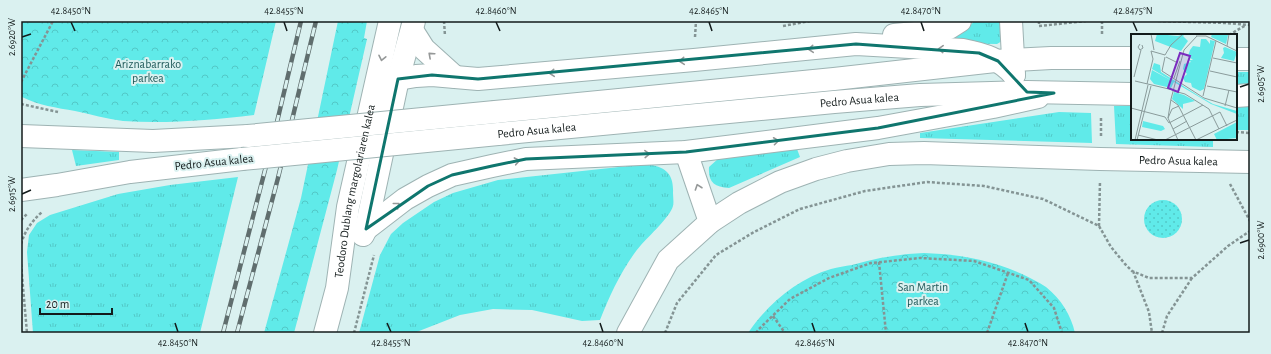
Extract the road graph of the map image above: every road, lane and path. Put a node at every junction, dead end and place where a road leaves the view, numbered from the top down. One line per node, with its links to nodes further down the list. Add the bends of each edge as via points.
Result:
1 (53, 21): 22 (path)
2 (390, 21): 24 (street, Teodoro Dublang margolariaren kalea, one-way to 24)
3 (696, 21): 13 (path)
4 (960, 21): 14 (street, via 950,28 937,31 892,36)
5 (1011, 21): 19 (street)
6 (1039, 21): 7 (path, via 1039,26)
7 (1086, 21)
8 (1102, 21): 15 (path)
9 (1158, 21): 10 (path)
10 (1248, 25): 12 (path)
11 (413, 26): 20 (street, one-way to 11, via 424,49); 21 (street, Teodoro Dublang margolariaren kalea)
12 (1231, 34)
13 (695, 41)
14 (856, 44): 19 (street, Pedro Asua kalea, one-way to 14, via 979,53 963,50); 20 (street, Pedro Asua kalea, one-way to 20, via 478,79)
15 (1102, 58): 16 (street, Pedro Asua kalea); 19 (street, Pedro Asua kalea)
16 (1131, 58)
17 (1237, 59): 18 (street)
18 (1250, 59)
19 (1013, 72): 23 (street, Pedro Asua kalea); 31 (street, Pedro Asua kalea, bridge, via 920,68 834,79 248,136 153,141); 35 (street, Pedro Asua kalea, bridge, via 920,94 242,159 130,172)
20 (455, 77): 21 (street, Pedro Asua kalea, via 432,75)
21 (398, 79): 24 (street, Pedro Asua kalea); 38 (street, Teodoro Dublang margolariaren kalea)
22 (21, 82)
23 (1054, 93): 25 (street, Pedro Asua kalea); 32 (street, Pedro Asua kalea, one-way to 23, via 878,128)
24 (374, 94): 46 (street, Teodoro Dublang margolariaren kalea, via 348,207)
25 (1101, 94): 26 (street, Pedro Asua kalea); 33 (path)
26 (1131, 94)
27 (1250, 95): 28 (street)
28 (1237, 96)
29 (1237, 132): 30 (path)
30 (1250, 133)
31 (21, 136)
32 (686, 152): 36 (street, one-way to 32); 38 (street, Pedro Asua kalea, one-way to 32, via 405,199 452,175 526,159)
33 (1100, 159): 34 (street, Pedro Asua kalea); 36 (street, Pedro Asua kalea, via 889,154 847,161 780,182 739,203); 37 (path)
34 (1250, 162)
35 (21, 190)
36 (710, 222): 51 (street, Pedro Asua kalea, via 668,260)
37 (1099, 226): 43 (path, via 1111,247); 52 (path, via 1043,199 984,186 927,182 865,191 800,209 716,255 677,303)
38 (366, 229): 46 (street, Teodoro Dublang margolariaren kalea)
39 (1250, 231): 45 (path, via 1228,246)
40 (375, 253): 50 (path)
41 (879, 262): 44 (path, via 920,258 974,261); 47 (path, via 829,278 790,299); 55 (path)
42 (21, 264): 48 (path)
43 (1132, 271): 45 (path, via 1149,278); 58 (path, via 1149,312)
44 (1008, 272): 56 (path); 57 (path, via 1029,280 1054,308)
45 (1192, 278): 59 (path, via 1167,316)
46 (337, 288): 49 (street, Teodoro Dublang margolariaren kalea)
47 (773, 316): 53 (path); 54 (path)
48 (27, 333)
49 (325, 333)
50 (354, 333)
51 (628, 333)
52 (665, 333)
53 (756, 333)
54 (785, 333)
55 (886, 333)
56 (987, 333)
57 (1062, 333)
58 (1152, 333)
59 (1162, 333)

